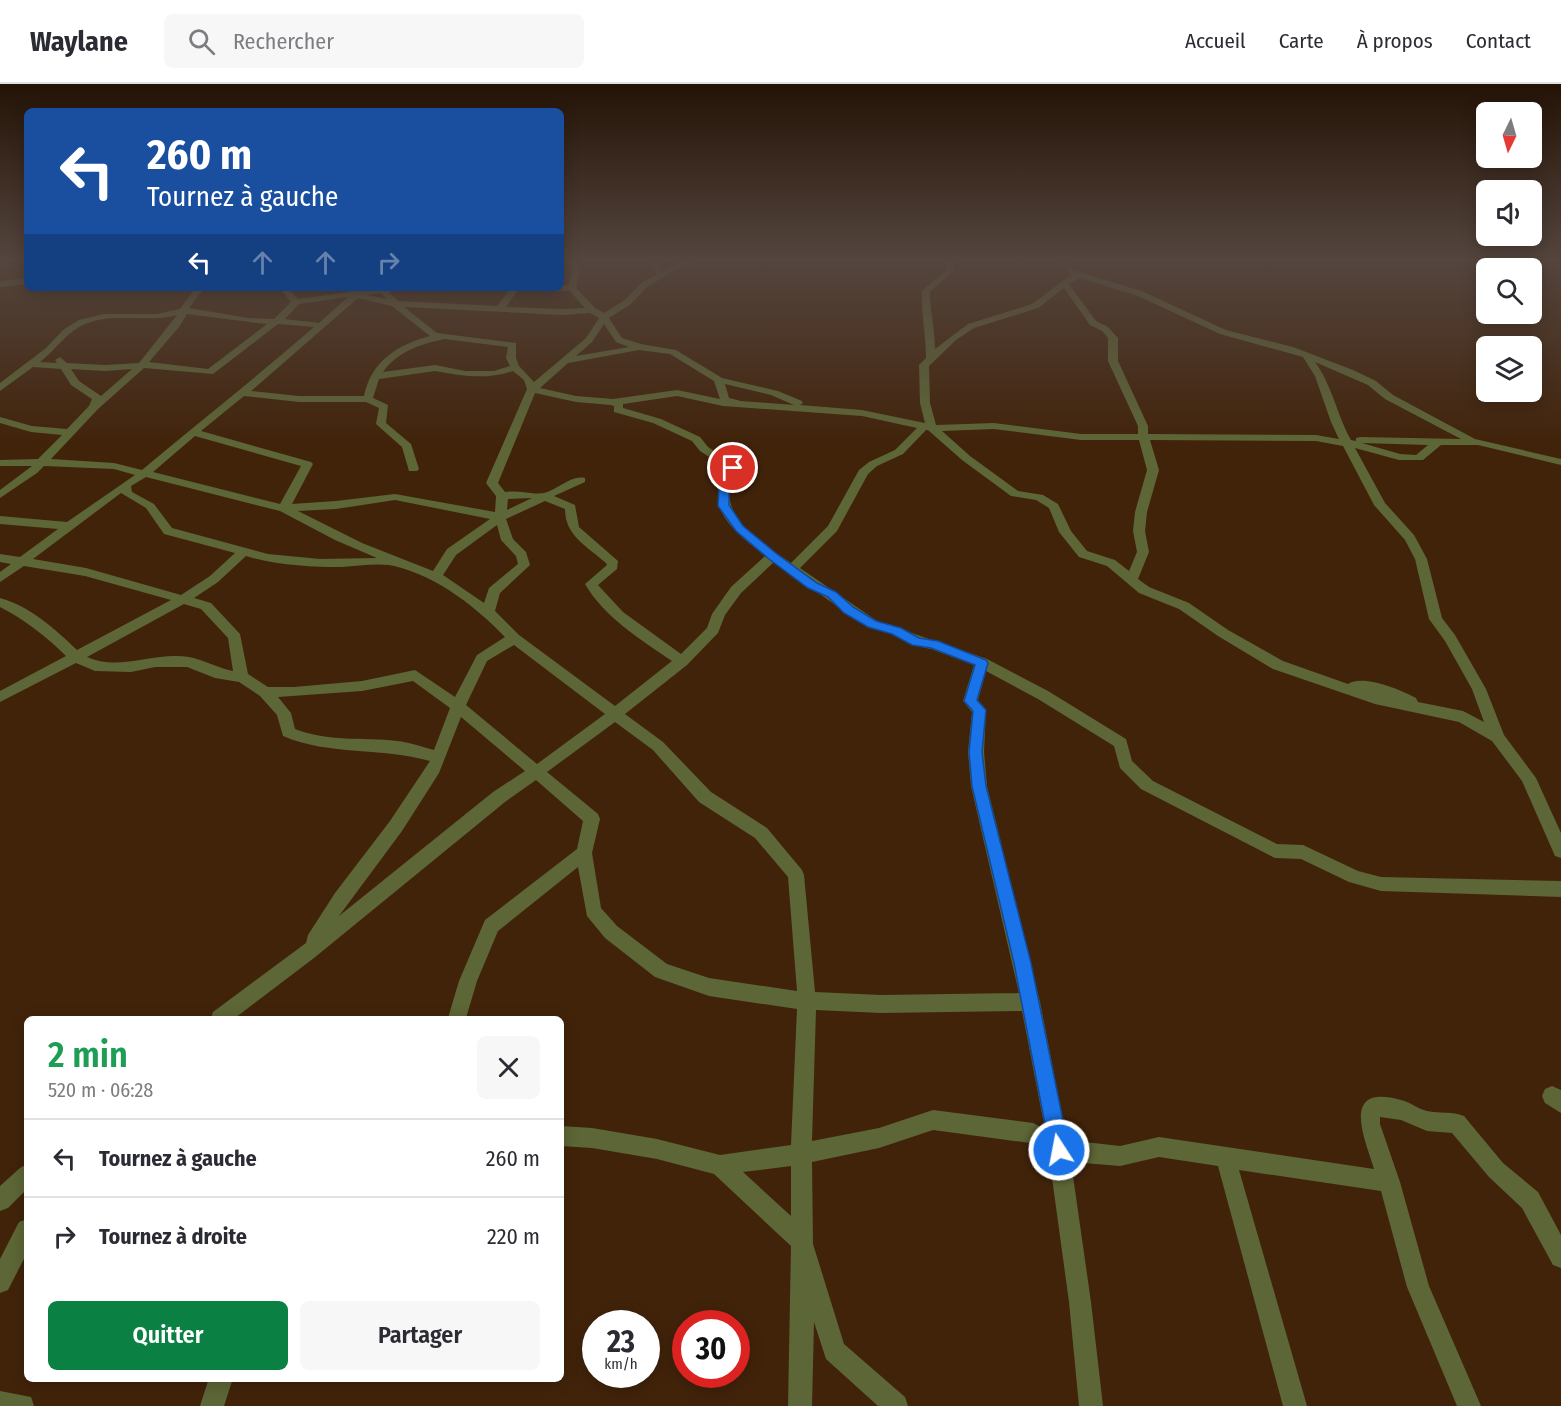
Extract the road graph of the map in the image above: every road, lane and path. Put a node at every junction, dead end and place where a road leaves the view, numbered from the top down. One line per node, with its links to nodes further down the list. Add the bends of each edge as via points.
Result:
1 (87, 321): 16 (street, via 72,328)
2 (177, 321): 22 (street)
3 (260, 321): 12 (street)
4 (326, 321): 13 (street)
5 (414, 321): 14 (street)
6 (601, 321): 19 (street, via 589,340)
7 (607, 321): 15 (street, via 619,340)
8 (927, 321): 18 (street)
9 (991, 321): 18 (street, via 971,326)
10 (1092, 321): 38 (street, via 1113,338 1113,361 1143,426)
11 (1199, 321): 17 (street, via 1243,339)
12 (277, 322): 13 (street, via 303,321); 22 (street, via 210,372)
13 (320, 326): 28 (street)
14 (442, 337): 23 (street, via 513,345 511,358); 24 (street, via 422,339 408,346 385,362)
15 (639, 347): 19 (street); 25 (street, via 673,352)
16 (49, 350): 20 (street); 21 (street)
17 (1305, 356): 39 (street, via 1320,376 1336,422); 41 (street, via 1372,383 1437,424)
18 (931, 359): 35 (street, via 923,372)
19 (567, 360): 27 (street)
20 (30, 364): 21 (street); 26 (street)
21 (66, 366): 22 (street); 32 (street, via 75,383 97,398)
22 (141, 366): 32 (street)
23 (515, 367): 24 (street, via 495,374 435,368); 27 (street)
24 (373, 378): 29 (street)
25 (719, 381): 31 (street, via 725,399); 33 (street, via 774,393)
26 (0, 388)
27 (532, 389): 30 (street); 51 (street, via 492,483)
28 (242, 393): 29 (street, via 299,399); 37 (street)
29 (368, 399): 45 (street, via 384,407 381,424 407,446)
30 (613, 402): 31 (street, via 677,393); 57 (street, via 619,405 618,410 657,421 696,439 733,468 734,474 724,487 724,506 740,528)
31 (736, 403): 33 (street)
32 (94, 406): 36 (street)
33 (815, 409): 35 (street, via 886,417)
34 (0, 420): 36 (street, via 31,429)
35 (928, 428): 38 (street, via 994,426 1081,437 1110,446); 61 (street, via 899,452 863,472 833,528); 64 (street, via 1015,494 1039,497 1054,506 1065,532 1083,554 1112,562)
36 (70, 432): 42 (street)
37 (194, 432): 46 (street); 52 (street, via 307,464)
38 (1143, 436): 39 (street, via 1316,438); 64 (street, via 1153,470 1141,512 1143,552)
39 (1348, 442): 40 (street); 40 (street, via 1399,457 1419,458); 77 (street, via 1380,505 1410,538 1421,559 1436,619 1479,688)
40 (1438, 442): 41 (street)
41 (1478, 442): 43 (street)
42 (41, 462): 44 (street); 46 (street, via 114,466); 49 (street)
43 (1561, 462)
44 (0, 463)
45 (413, 469)
46 (144, 474): 48 (street); 52 (street)
47 (581, 480): 50 (street)
48 (125, 485): 55 (street); 56 (street, via 127,494 150,506 168,531)
49 (0, 495)
50 (546, 495): 51 (street); 53 (street); 70 (street, via 571,507 574,529 612,561 613,566 591,584 594,591 620,616)
51 (502, 496): 53 (street)
52 (284, 508): 53 (street, via 395,497); 60 (street)
53 (500, 517): 62 (street, via 451,552); 67 (street, via 507,540 522,555 524,565 494,591)
54 (0, 520): 55 (street)
55 (69, 526): 59 (street)
56 (244, 551): 60 (street, via 268,558 320,563); 65 (street, via 214,579)
57 (773, 556): 61 (street); 70 (street, via 736,590 713,630)
58 (0, 558): 59 (street)
59 (22, 561): 63 (street); 65 (street, via 86,572)
60 (395, 562): 62 (street)
61 (792, 570): 71 (street, via 872,624)
62 (436, 576): 67 (street)
63 (0, 578)
64 (1132, 579): 77 (street, via 1144,590 1184,606 1278,665 1375,699 1463,717)
65 (184, 599): 69 (street); 72 (street, via 206,606 235,637)
66 (0, 602): 69 (street, via 26,615)
67 (488, 612): 68 (street)
68 (514, 638): 75 (street, via 482,658); 76 (street)
69 (74, 656): 72 (street, via 96,666 188,662 215,673); 74 (street)
70 (682, 661): 76 (street)
71 (982, 663): 82 (street, via 1121,743 1125,764 1147,785 1275,851 1303,852 1355,877 1381,884); 85 (street, via 970,701 979,710 979,786)
72 (242, 677): 73 (street)
73 (265, 692): 75 (street, via 362,686 415,675); 78 (street, via 284,713 288,732 307,741 399,747)
74 (0, 696)
75 (458, 706): 78 (street); 79 (street)
76 (614, 712): 79 (street, via 570,749); 84 (street, via 658,746 705,797 761,833 796,875)
77 (1497, 737): 80 (street, via 1528,778)
78 (438, 757): 83 (street, via 434,769 341,898)
79 (537, 770): 81 (street, via 592,819); 83 (street)
80 (1561, 851)
81 (584, 853): 84 (street, via 593,911 611,932 661,971 709,987); 87 (street, via 491,926)
82 (1559, 890)
83 (308, 952): 86 (street)
84 (807, 1001): 85 (street); 90 (street)
85 (1030, 1002): 89 (street)
86 (223, 1016)
87 (458, 1016)
88 (564, 1137): 92 (street, via 657,1149)
89 (1059, 1150): 90 (street, via 1033,1133 933,1120 879,1138); 91 (street, via 1120,1156 1160,1147); 106 (street)
90 (801, 1154): 92 (street); 97 (street)
91 (1226, 1159): 94 (street); 107 (street)
92 (720, 1165): 97 (street)
93 (24, 1178): 95 (street)
94 (1389, 1182): 98 (street, via 1370,1124 1370,1112 1376,1106 1401,1110 1427,1121 1457,1123 1496,1170 1530,1200); 108 (street, via 1418,1287)
95 (0, 1200)
96 (24, 1236): 99 (street)
97 (801, 1240): 104 (street); 105 (street, via 834,1351)
98 (1561, 1257)
99 (0, 1282)
100 (220, 1382): 103 (street)
101 (0, 1403): 102 (street)
102 (22, 1406)
103 (212, 1406)
104 (801, 1406)
105 (896, 1406)
106 (1091, 1406)
107 (1294, 1406)
108 (1469, 1406)

